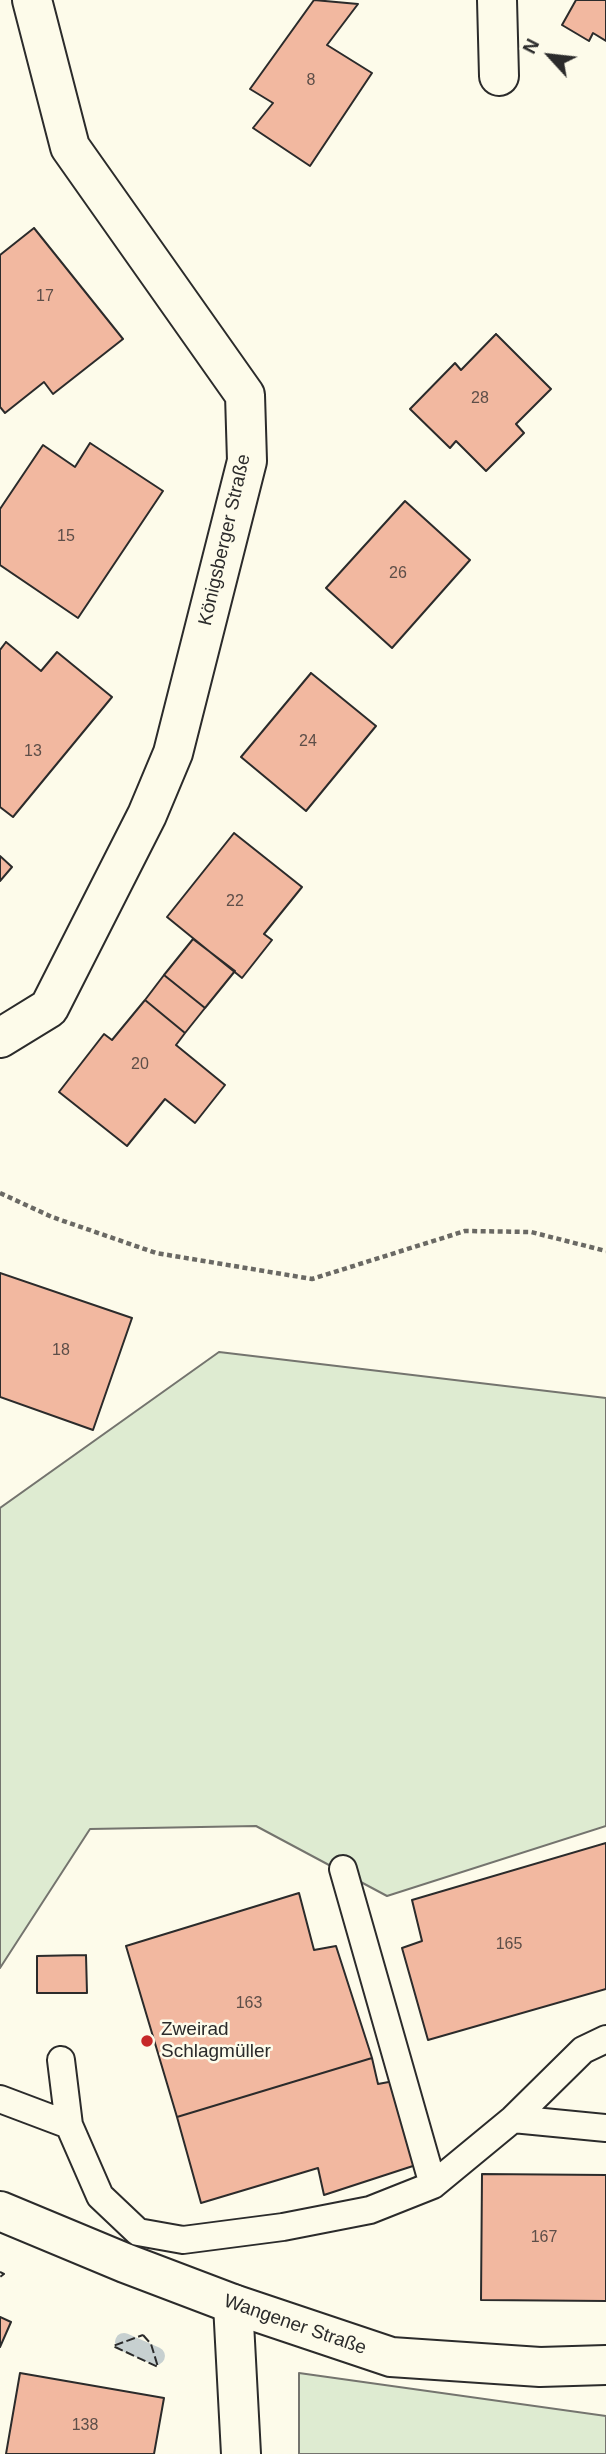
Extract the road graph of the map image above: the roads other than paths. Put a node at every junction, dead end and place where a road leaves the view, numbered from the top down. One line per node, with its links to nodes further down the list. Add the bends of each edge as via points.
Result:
1 (32, 0): 4 (street, Königsberger Straße, via 70,147 245,395 247,461 173,753 147,815 49,1008)
2 (497, 0): 3 (street)
3 (499, 76)
4 (0, 1038)
5 (343, 1869): 12 (lane)
6 (606, 2039): 9 (lane, via 583,2050)
7 (61, 2060): 10 (lane)
8 (0, 2099): 10 (lane)
9 (513, 2119): 11 (lane); 12 (lane)
10 (69, 2125): 14 (lane, via 100,2196)
11 (606, 2128)
12 (433, 2185): 14 (lane, via 370,2210)
13 (0, 2211): 14 (street, Wangener Straße)
14 (132, 2248): 15 (street, Wangener Straße)
15 (233, 2304): 16 (street, Wangener Straße, via 391,2357 540,2367); 17 (street)
16 (606, 2365)
17 (241, 2454)

